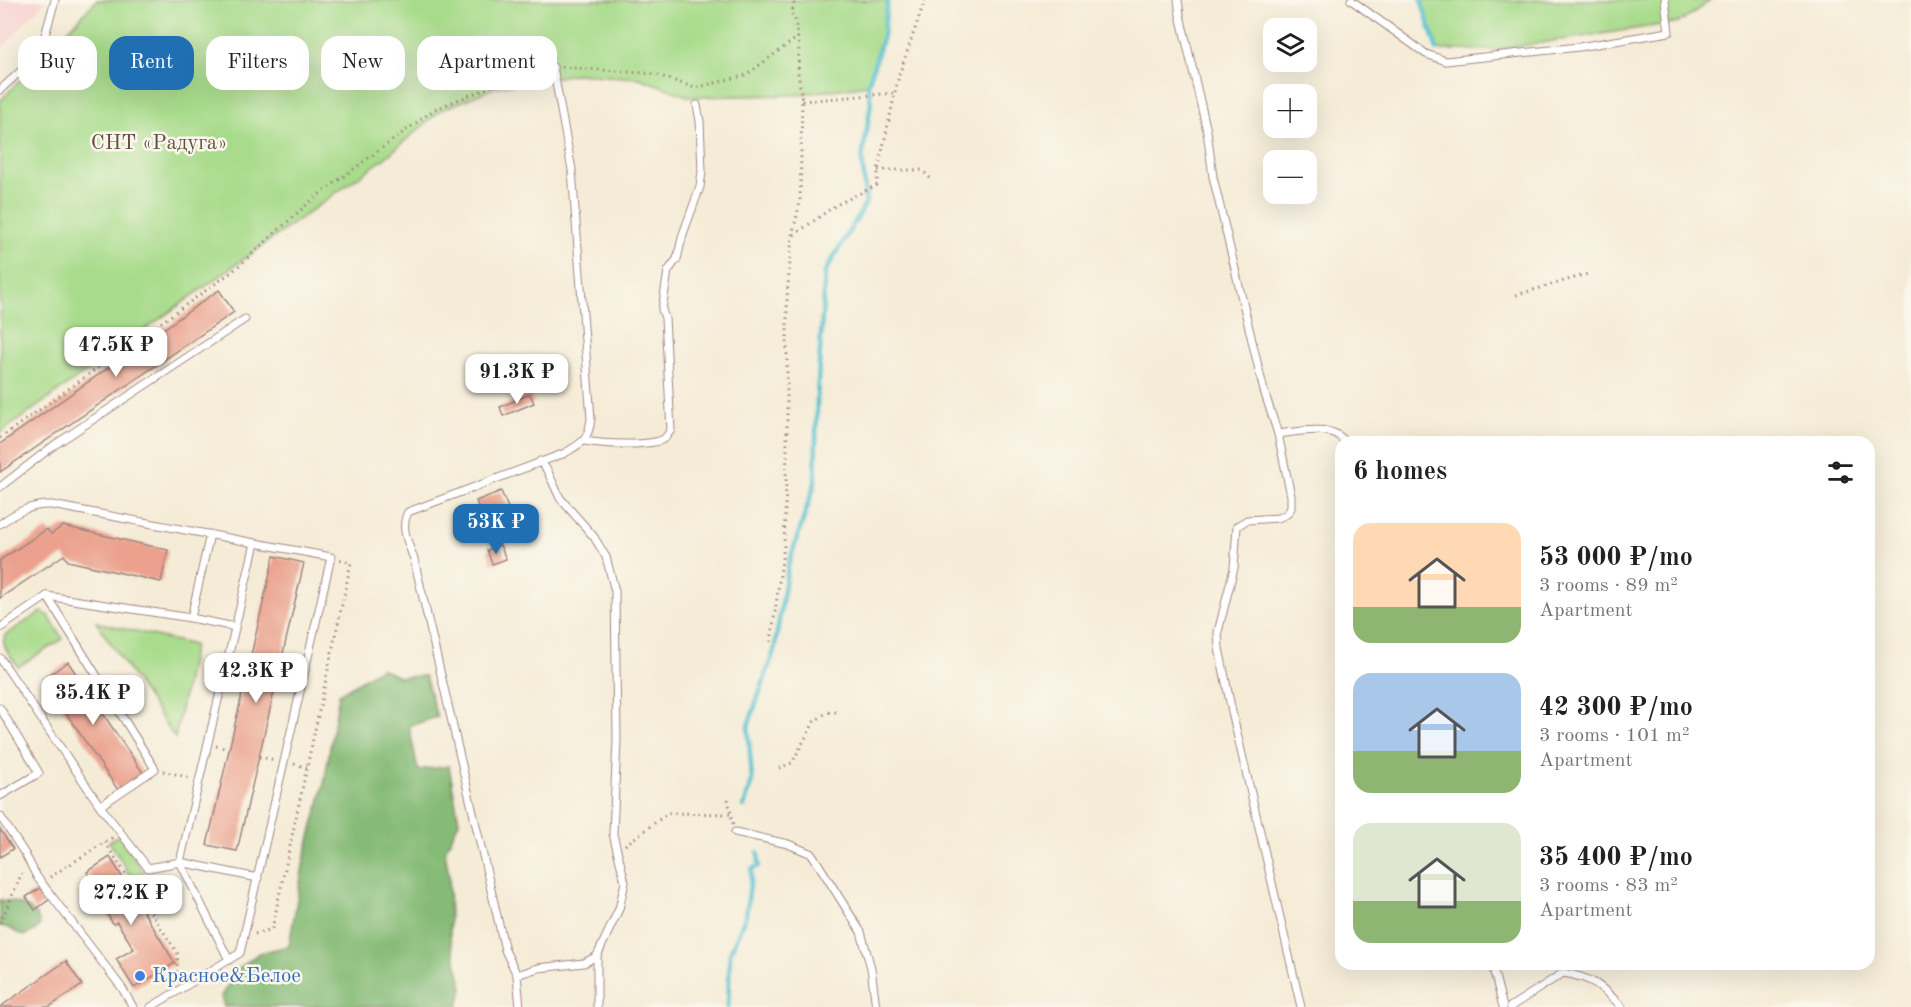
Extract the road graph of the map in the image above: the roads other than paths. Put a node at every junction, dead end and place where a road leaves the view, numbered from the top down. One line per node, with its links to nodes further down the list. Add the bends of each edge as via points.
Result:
1 (55, 0): 6 (lane, via 37,56)
2 (1351, 0): 3 (lane, via 1426,54 1446,62 1669,32)
3 (1665, 0)
4 (1179, 1): 9 (lane, via 1208,131 1213,177 1264,392)
5 (557, 89): 11 (lane, via 572,170 591,419)
6 (0, 90)
7 (697, 105): 11 (lane, via 700,187 677,260 668,271 662,310 671,430 660,440 620,444)
8 (245, 318): 13 (lane, via 53,446)
9 (1278, 434): 10 (lane, via 1319,431); 38 (lane, via 1292,496 1291,508 1278,518 1247,520 1237,526 1234,567 1218,632 1234,721)
10 (1339, 436)
11 (585, 441): 12 (lane)
12 (540, 462): 29 (lane, via 560,498 606,557 615,591 617,740 613,834 625,882 619,909); 32 (lane, via 408,512 404,518 505,950)
13 (0, 487)
14 (0, 524): 15 (lane, via 39,504)
15 (210, 534): 16 (lane); 18 (lane)
16 (255, 543): 19 (lane); 28 (lane, via 331,557)
17 (47, 596): 18 (lane); 20 (lane); 24 (lane, via 155,769)
18 (191, 618): 19 (lane)
19 (235, 627): 27 (lane)
20 (0, 628)
21 (0, 658): 24 (lane)
22 (0, 708): 23 (lane, via 39,773)
23 (0, 796)
24 (100, 806): 27 (lane, via 148,868)
25 (0, 816): 33 (lane, via 37,877)
26 (735, 832): 37 (lane, via 788,844 812,854 861,932)
27 (180, 862): 28 (lane); 30 (lane)
28 (258, 878): 30 (lane, via 240,953)
29 (597, 956): 32 (lane, via 584,963 537,968); 36 (lane)
30 (229, 960): 34 (lane)
31 (1494, 970): 39 (lane)
32 (517, 975): 35 (lane)
33 (134, 1007)
34 (151, 1007)
35 (520, 1007)
36 (597, 1007)
37 (876, 1007)
38 (1301, 1007)
39 (1503, 1007)
40 (1510, 1007): 41 (lane, via 1563,973 1585,976)
41 (1622, 1007)

